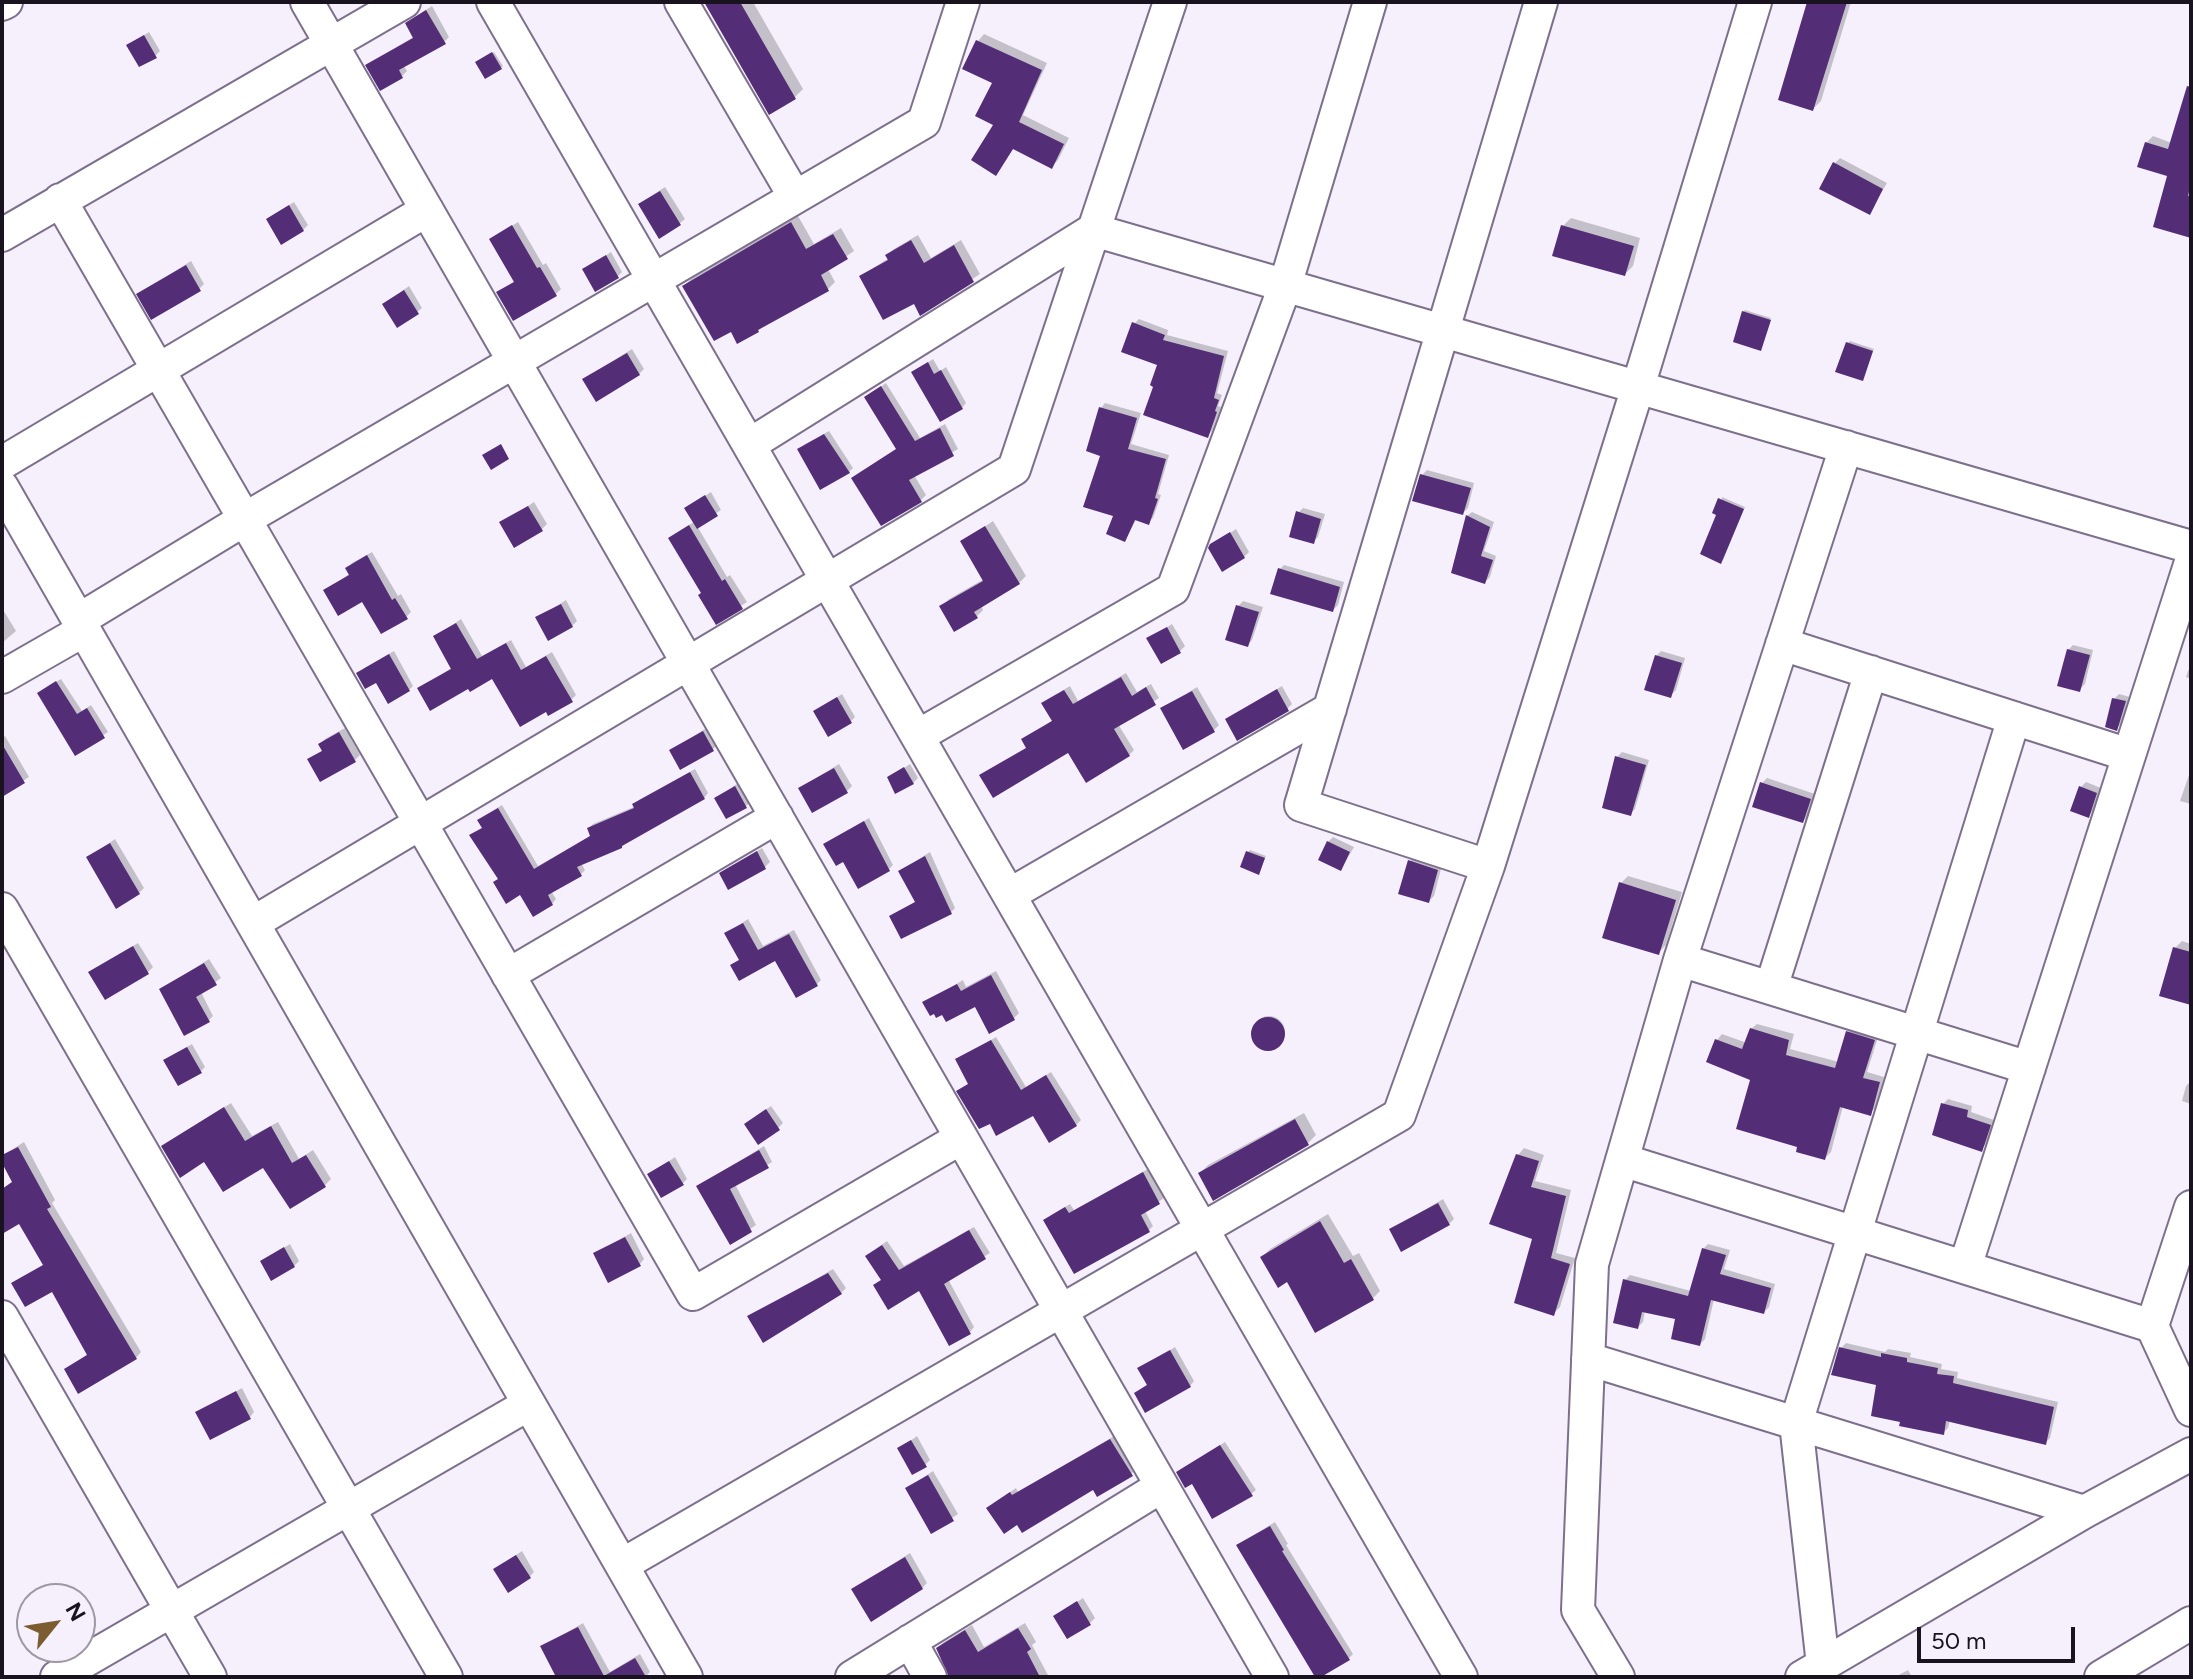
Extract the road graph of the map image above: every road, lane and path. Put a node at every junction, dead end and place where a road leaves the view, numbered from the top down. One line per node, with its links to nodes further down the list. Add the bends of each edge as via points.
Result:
1 (307, 2): 10 (street)
2 (404, 2): 10 (street)
3 (493, 2): 16 (street)
4 (681, 2): 11 (street)
5 (963, 2): 11 (street, via 924,122)
6 (1170, 2): 14 (street)
7 (1370, 2): 17 (street)
8 (1541, 2): 18 (street)
9 (1755, 2): 21 (street)
10 (331, 44): 12 (street); 13 (street)
11 (795, 197): 16 (street)
12 (60, 200): 15 (street); 20 (street)
13 (427, 210): 19 (street); 20 (street)
14 (1093, 230): 17 (street); 22 (street); 29 (street, via 1014,469)
15 (2, 235)
16 (654, 280): 19 (street); 22 (street)
17 (1285, 286): 18 (street); 37 (street, via 1173,589)
18 (1443, 331): 21 (street); 35 (street)
19 (514, 361): 26 (street); 32 (street)
20 (159, 370): 24 (street); 26 (street)
21 (1638, 387): 23 (street); 41 (street)
22 (749, 445): 29 (street)
23 (1846, 447): 27 (street); 31 (street)
24 (2, 463)
25 (2, 487): 30 (street)
26 (245, 519): 30 (street); 40 (street)
27 (2191, 547)
28 (2191, 562): 38 (street)
29 (828, 580): 32 (street); 37 (street)
30 (81, 625): 34 (street); 44 (street)
31 (1782, 644): 33 (street); 45 (street)
32 (688, 664): 39 (street); 40 (street)
33 (1871, 672): 36 (street); 47 (street)
34 (2, 677)
35 (1330, 709): 41 (street, via 1301,805); 42 (street)
36 (2014, 718): 38 (street); 48 (street)
37 (918, 736): 42 (street)
38 (2129, 755): 49 (street)
39 (777, 817): 46 (street); 50 (street)
40 (421, 823): 44 (street); 46 (street)
41 (1488, 866): 53 (street, via 1399,1115)
42 (1009, 895): 53 (street)
43 (2, 909): 65 (street)
44 (253, 923): 60 (street)
45 (1680, 960): 47 (street); 51 (street)
46 (508, 975): 50 (street, via 693,1294)
47 (1771, 988): 48 (street)
48 (1917, 1033): 49 (street); 54 (street)
49 (2029, 1068): 55 (street)
50 (961, 1138): 56 (street)
51 (1622, 1160): 54 (street); 59 (street, via 1592,1264)
52 (2191, 1207): 58 (street)
53 (1202, 1229): 56 (street); 80 (street)
54 (1855, 1233): 55 (street); 62 (street)
55 (1965, 1267): 58 (street)
56 (1061, 1310): 64 (street); 67 (street)
57 (2, 1317): 68 (street)
58 (2152, 1326): 61 (street)
59 (1588, 1359): 62 (street); 81 (street, via 1578,1610)
60 (529, 1404): 65 (street); 67 (street)
61 (2191, 1410)
62 (1796, 1423): 66 (street); 71 (street)
63 (2191, 1454): 66 (street)
64 (1162, 1486): 70 (street); 79 (street)
65 (349, 1508): 68 (street); 75 (street)
66 (2084, 1512): 71 (street)
67 (622, 1565): 76 (street)
68 (172, 1611): 73 (street); 74 (street)
69 (2191, 1623): 72 (street)
70 (910, 1641): 77 (street); 78 (street)
71 (1812, 1671)
72 (2112, 1674)
73 (57, 1677)
74 (210, 1677)
75 (446, 1677)
76 (686, 1677)
77 (852, 1677)
78 (930, 1677)
79 (1272, 1677)
80 (1461, 1677)
81 (1618, 1677)

